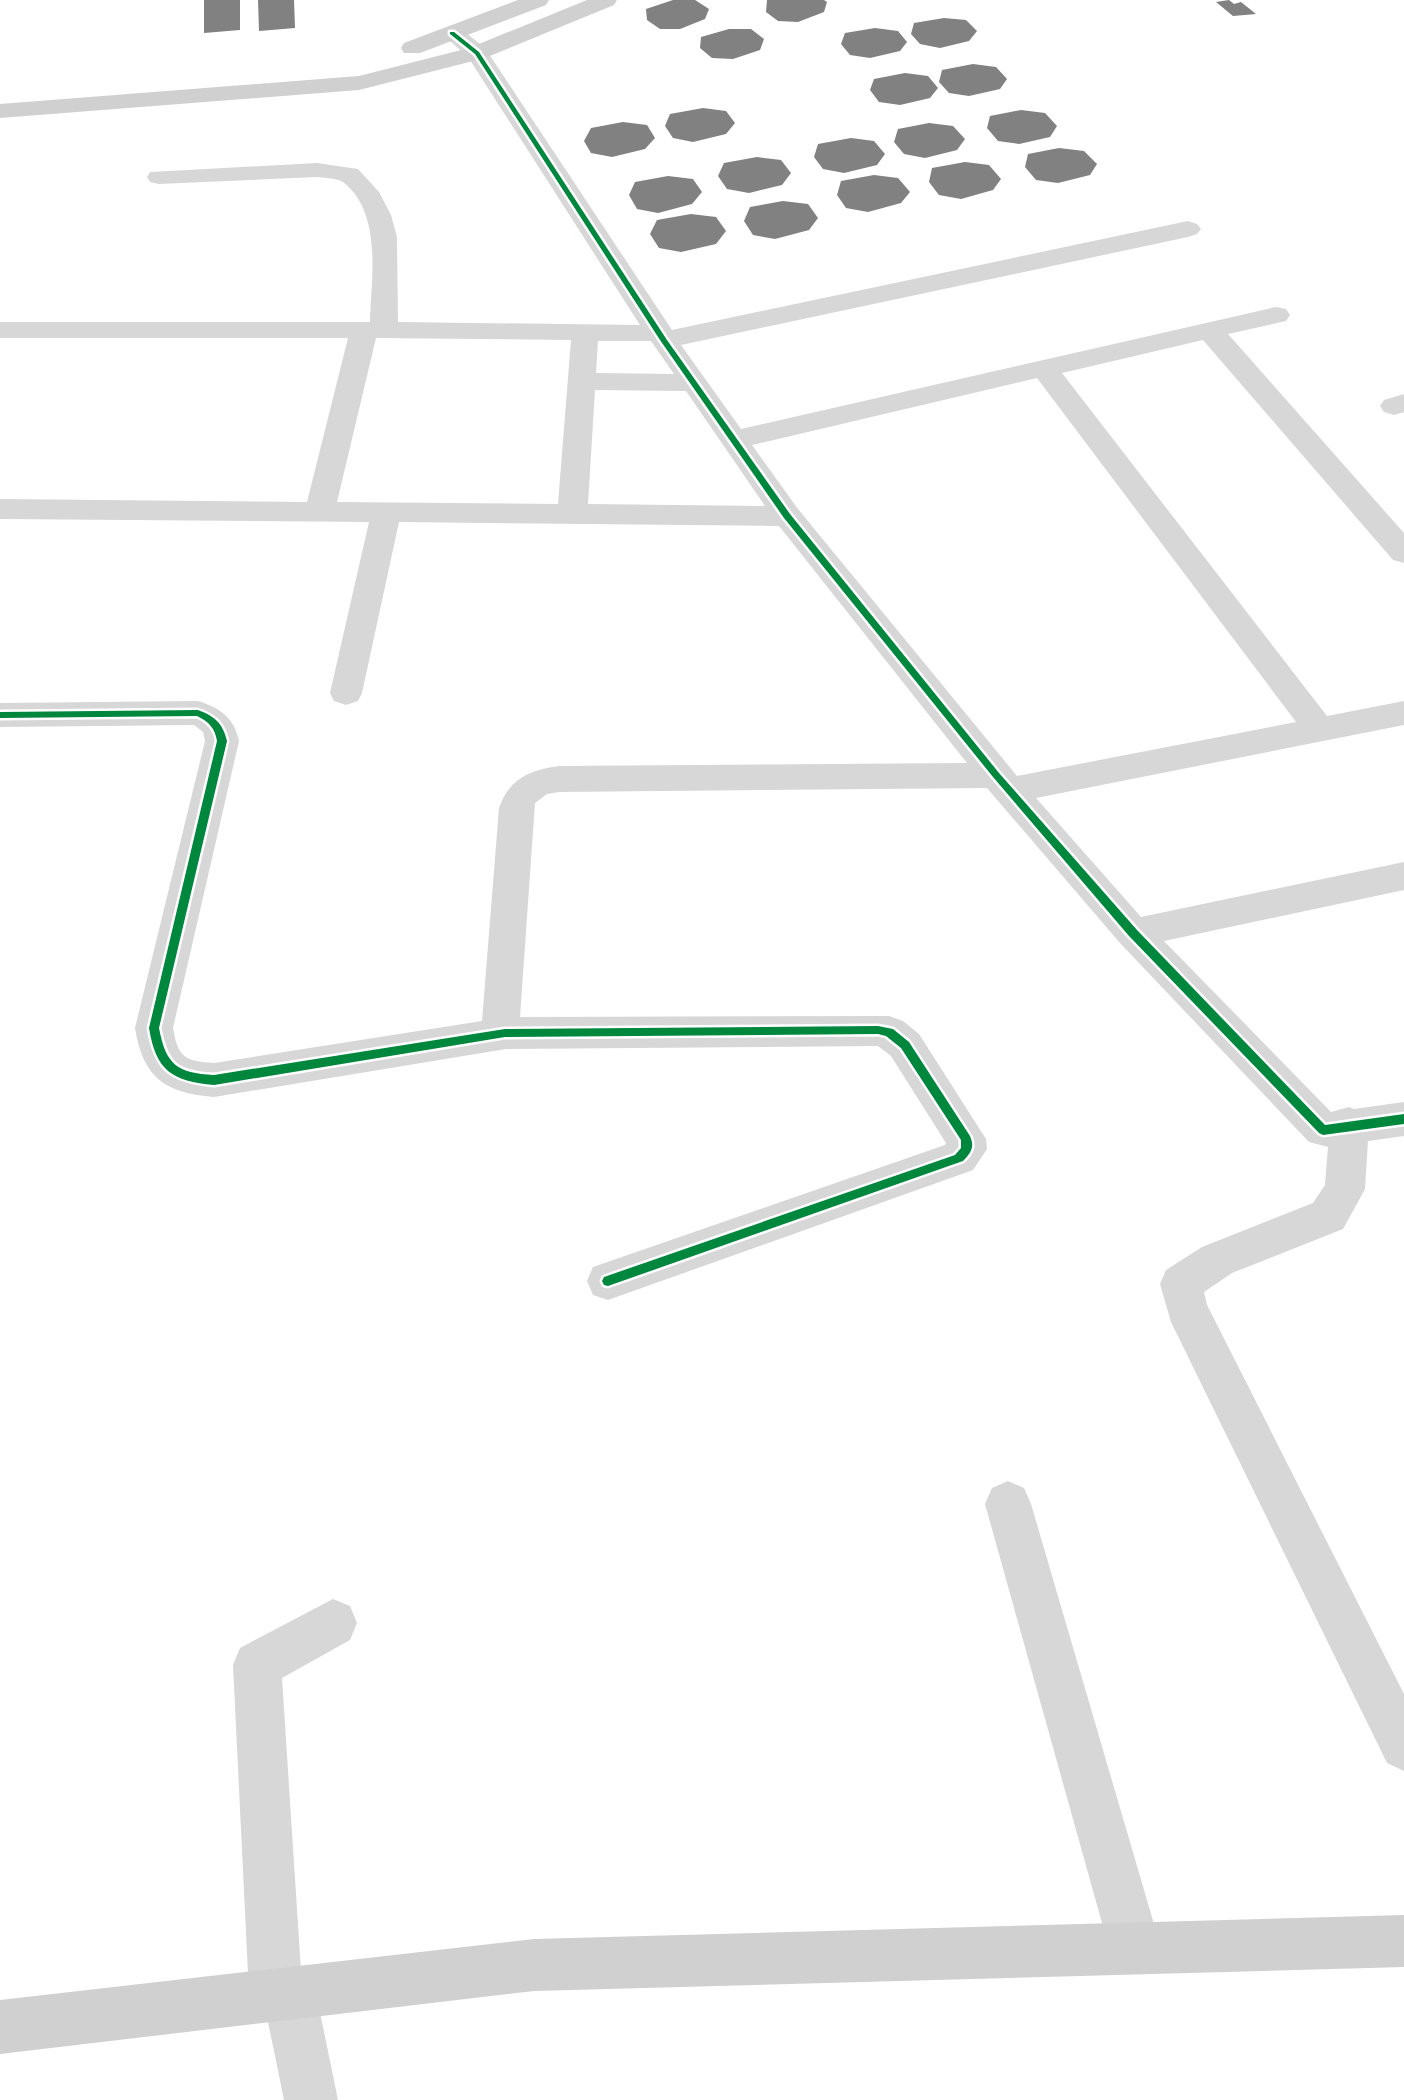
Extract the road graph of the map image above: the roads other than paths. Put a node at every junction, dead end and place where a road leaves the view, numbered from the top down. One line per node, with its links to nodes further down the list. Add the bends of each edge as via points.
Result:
1 (538, 0): 3 (street)
2 (606, 0): 4 (street)
3 (452, 33): 4 (street); 5 (street, via 369,61)
4 (477, 53): 6 (street, via 393,76 317,88); 14 (street)
5 (176, 75)
6 (0, 111)
7 (159, 177): 11 (street, via 317,170 349,174 366,192 384,237)
8 (1188, 229): 14 (street)
9 (1276, 315): 12 (street)
10 (0, 330): 11 (street)
11 (374, 330): 13 (street); 20 (street)
12 (1209, 330): 15 (street); 24 (street)
13 (585, 332): 14 (street); 16 (street)
14 (662, 336): 17 (street)
15 (1044, 368): 18 (street); 28 (street)
16 (581, 381): 17 (street); 22 (street)
17 (694, 383): 18 (street)
18 (732, 440): 23 (street)
19 (0, 509): 20 (street)
20 (320, 512): 21 (street)
21 (386, 513): 22 (street); 25 (street)
22 (572, 514): 23 (street)
23 (787, 516): 29 (street)
24 (1404, 554)
25 (346, 692)
26 (1404, 713): 28 (street)
27 (0, 715): 32 (street, via 190,713 212,718 221,729 222,741 154,1028 156,1049 174,1073 214,1080)
28 (1320, 730): 29 (street)
29 (1002, 782): 31 (street); 32 (street, via 559,779 533,784 516,808)
30 (1404, 876): 31 (street)
31 (1133, 933): 34 (street, via 1323,1130)
32 (499, 1035): 35 (street, via 889,1032 905,1045 966,1139 967,1149 959,1158)
33 (1404, 1119): 34 (street)
34 (1349, 1124): 38 (street, via 1345,1189 1328,1216 1217,1260 1181,1284 1186,1308)
35 (608, 1281)
36 (1008, 1504): 40 (street)
37 (333, 1623): 41 (street, via 257,1665)
38 (1404, 1746)
39 (1404, 1941): 40 (street)
40 (1135, 1948): 41 (street, via 534,1965)
41 (282, 1994): 42 (street); 43 (street)
42 (0, 2026)
43 (311, 2100)

